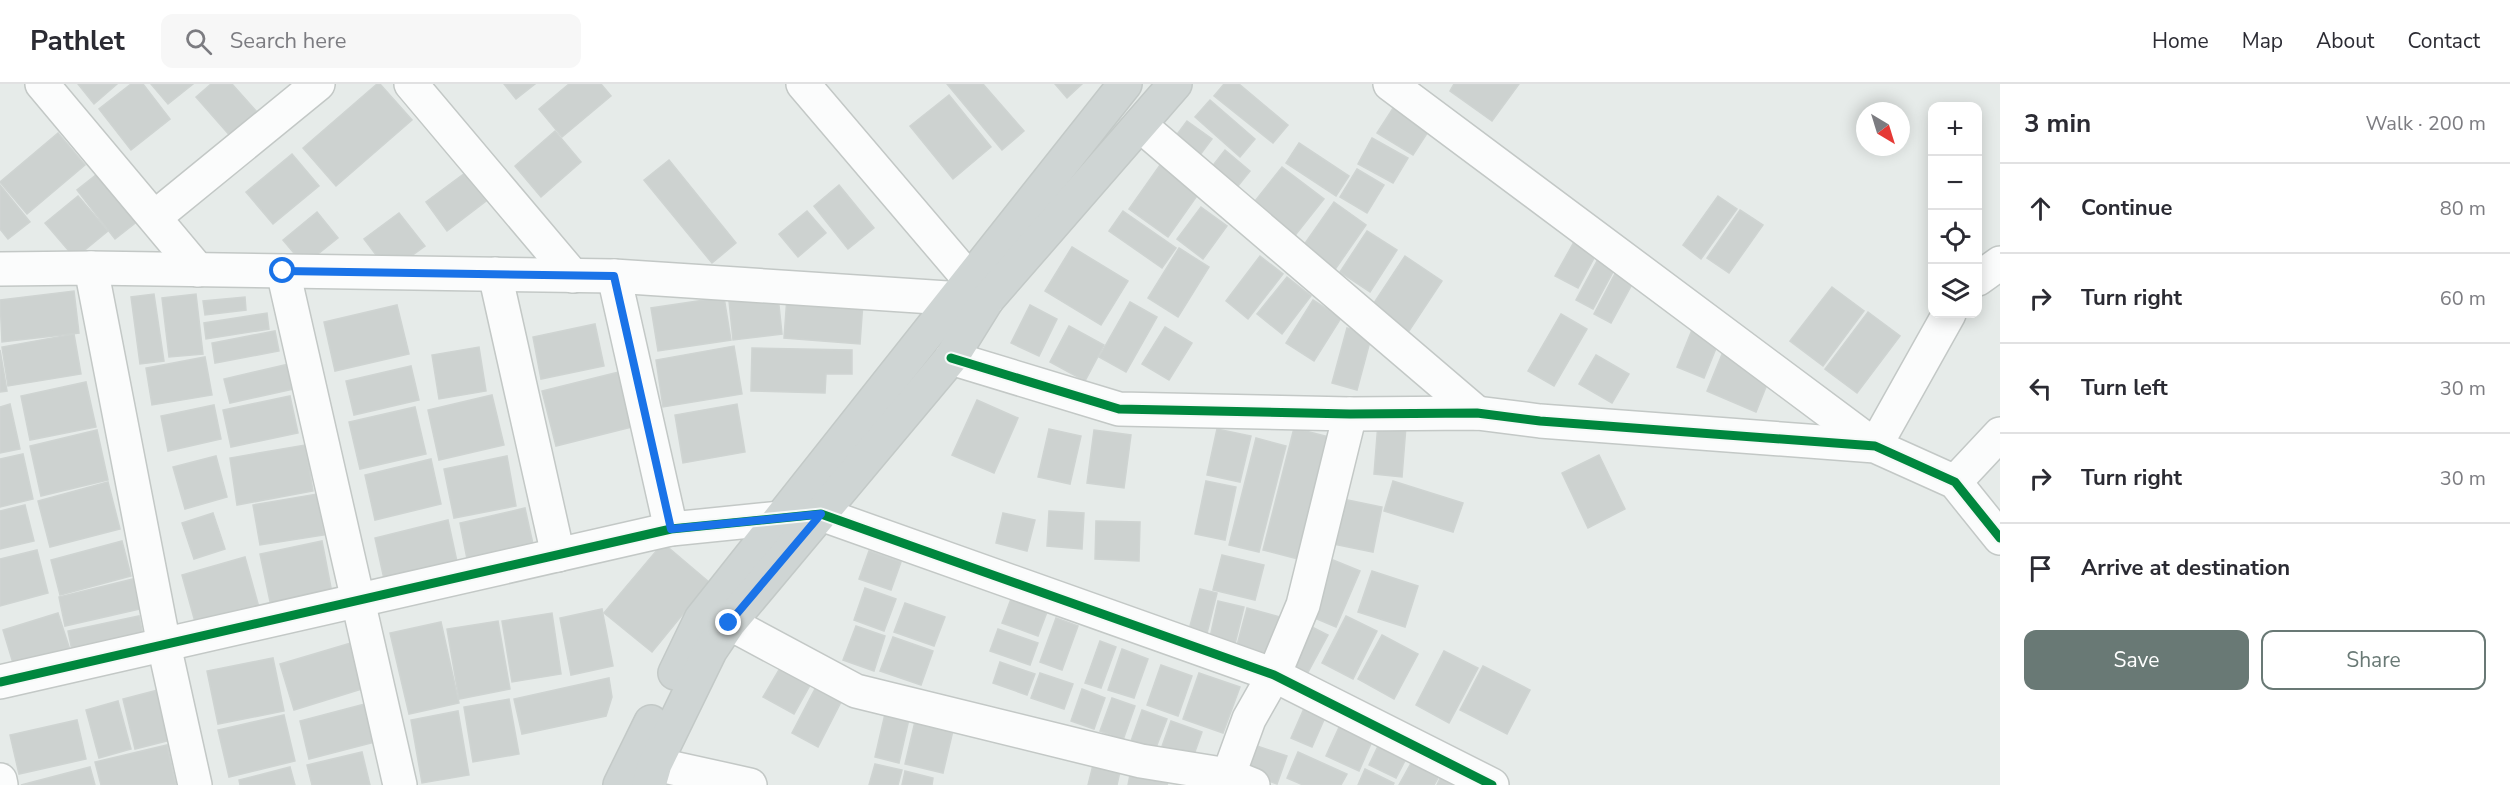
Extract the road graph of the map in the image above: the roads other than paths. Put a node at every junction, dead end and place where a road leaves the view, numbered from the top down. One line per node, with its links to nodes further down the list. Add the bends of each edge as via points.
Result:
1 (42, 84): 9 (street)
2 (318, 84): 9 (street)
3 (411, 84): 16 (street)
4 (803, 84): 19 (street)
5 (1125, 84): 19 (main road)
6 (1175, 84): 8 (main road)
7 (1390, 84): 25 (street)
8 (1140, 125): 19 (main road); 22 (street)
9 (155, 218): 13 (street)
10 (2000, 263): 18 (street)
11 (91, 268): 12 (street); 13 (street); 34 (street)
12 (0, 269)
13 (198, 270): 14 (street)
14 (283, 271): 15 (street); 32 (street)
15 (495, 274): 16 (street); 31 (street)
16 (573, 276): 17 (street)
17 (614, 276): 19 (street); 29 (street)
18 (1982, 276)
19 (971, 293): 21 (main road); 28 (main road)
20 (1947, 318): 25 (street)
21 (951, 358): 23 (street, via 1119,409); 27 (main road)
22 (1477, 413): 23 (street); 25 (street)
23 (1350, 414): 35 (street, via 1303,605)
24 (2000, 434): 26 (street)
25 (1875, 446): 26 (street)
26 (1955, 482): 30 (street)
27 (821, 514): 28 (street); 33 (main road); 35 (street)
28 (781, 518): 29 (street); 43 (main road, via 701,619)
29 (671, 529): 31 (street)
30 (2000, 538)
31 (558, 555): 32 (street)
32 (359, 601): 34 (street); 42 (street)
33 (729, 623): 37 (main road, via 710,651); 39 (street, via 856,691)
34 (164, 645): 36 (street); 41 (street)
35 (1274, 675): 39 (street, via 1249,719); 45 (street)
36 (0, 682)
37 (652, 775): 44 (street)
38 (0, 780): 40 (street)
39 (1235, 782)
40 (1, 785)
41 (195, 785)
42 (400, 785)
43 (620, 785)
44 (750, 785)
45 (1492, 785)

